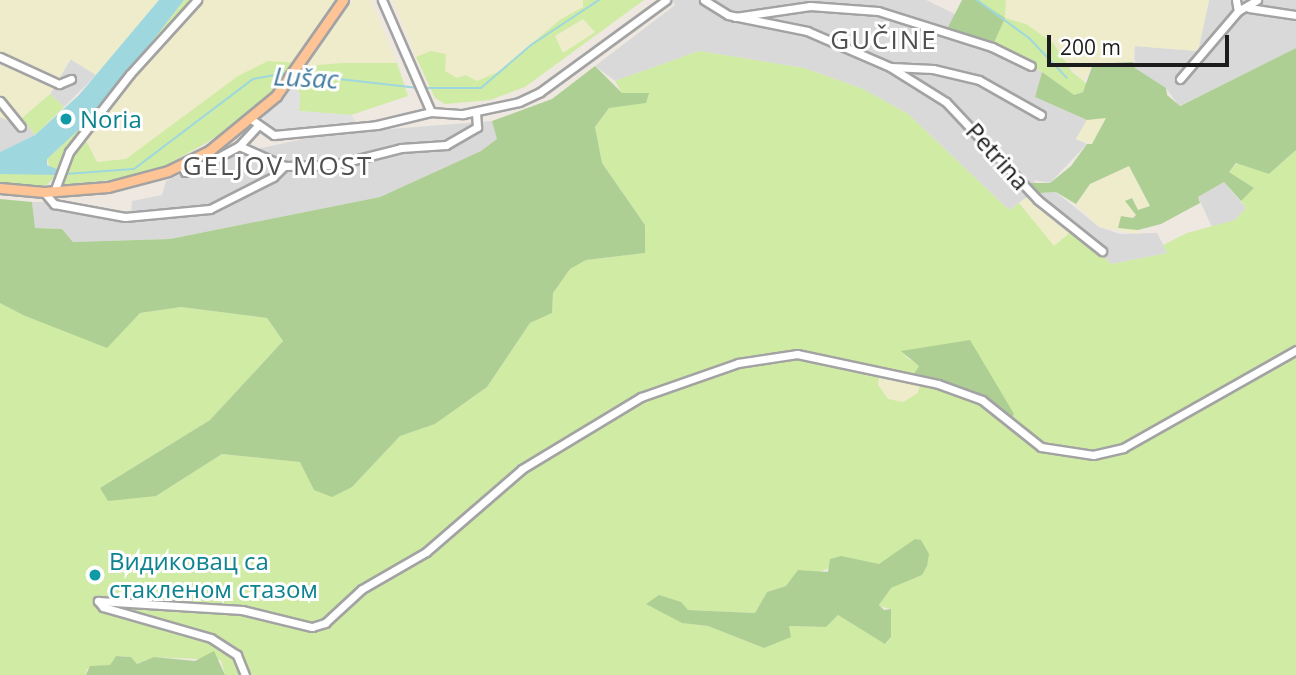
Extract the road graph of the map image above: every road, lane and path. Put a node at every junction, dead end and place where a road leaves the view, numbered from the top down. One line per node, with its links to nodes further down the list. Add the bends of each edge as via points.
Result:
1 (197, 0): 27 (street, via 130,74)
2 (384, 0): 19 (street)
3 (666, 0): 18 (street, via 540,92)
4 (704, 0): 11 (street, Petrina)
5 (1236, 0): 9 (street)
6 (1257, 0): 8 (street)
7 (343, 2): 21 (main road)
8 (1248, 8): 9 (street); 10 (street)
9 (1238, 11): 16 (street)
10 (1296, 15)
11 (734, 17): 13 (street, Petrina, via 807,31); 14 (street, via 810,6 878,11 992,47)
12 (0, 57): 15 (street, via 59,84)
13 (890, 66): 20 (street, Petrina, via 933,69 979,80); 28 (street, Petrina, via 946,102 1038,200)
14 (1031, 66)
15 (71, 79)
16 (1180, 79)
17 (0, 101): 22 (street)
18 (476, 112): 19 (street); 25 (street, via 477,127 446,145 401,148 334,165)
19 (431, 113): 21 (street, via 377,125 274,135)
20 (1041, 116)
21 (254, 123): 23 (street); 24 (main road)
22 (20, 127)
23 (239, 146): 24 (street, via 185,172); 25 (street)
24 (181, 165): 27 (main road, via 125,183)
25 (284, 166): 27 (street, via 225,203 169,215 134,218 92,212 54,204)
26 (0, 188): 27 (main road)
27 (49, 192)
28 (1102, 251)
29 (1296, 350): 30 (street, via 1124,448 1093,455 1041,447 982,400 938,384 797,354 738,363 641,397 522,469 426,552 362,589 325,623 300,627 242,610 98,601 103,607 211,638 237,655)
30 (245, 675)

